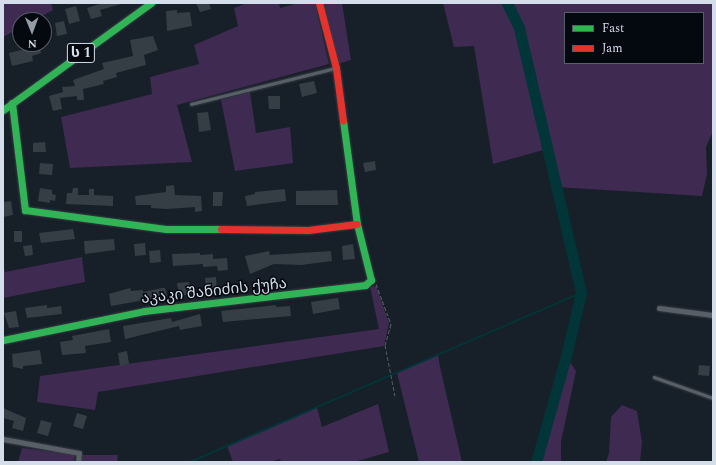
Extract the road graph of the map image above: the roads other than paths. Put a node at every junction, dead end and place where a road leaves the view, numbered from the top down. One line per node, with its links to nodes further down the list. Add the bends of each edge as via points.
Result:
1 (151, 3): 4 (main road, ს 1)
2 (319, 3): 3 (main road)
3 (336, 68): 5 (lane); 7 (main road)
4 (12, 103): 6 (main road, ს 1); 7 (main road, via 25,210 166,229 308,230)
5 (191, 104)
6 (3, 110)
7 (357, 224): 10 (main road, აკაკი შანიძის ქუჩა, via 371,280 365,285 144,311)
8 (659, 308): 9 (street)
9 (713, 314)
10 (3, 340)
11 (654, 378): 12 (lane)
12 (713, 398)
13 (3, 439): 14 (street, via 79,453)
14 (78, 462)

